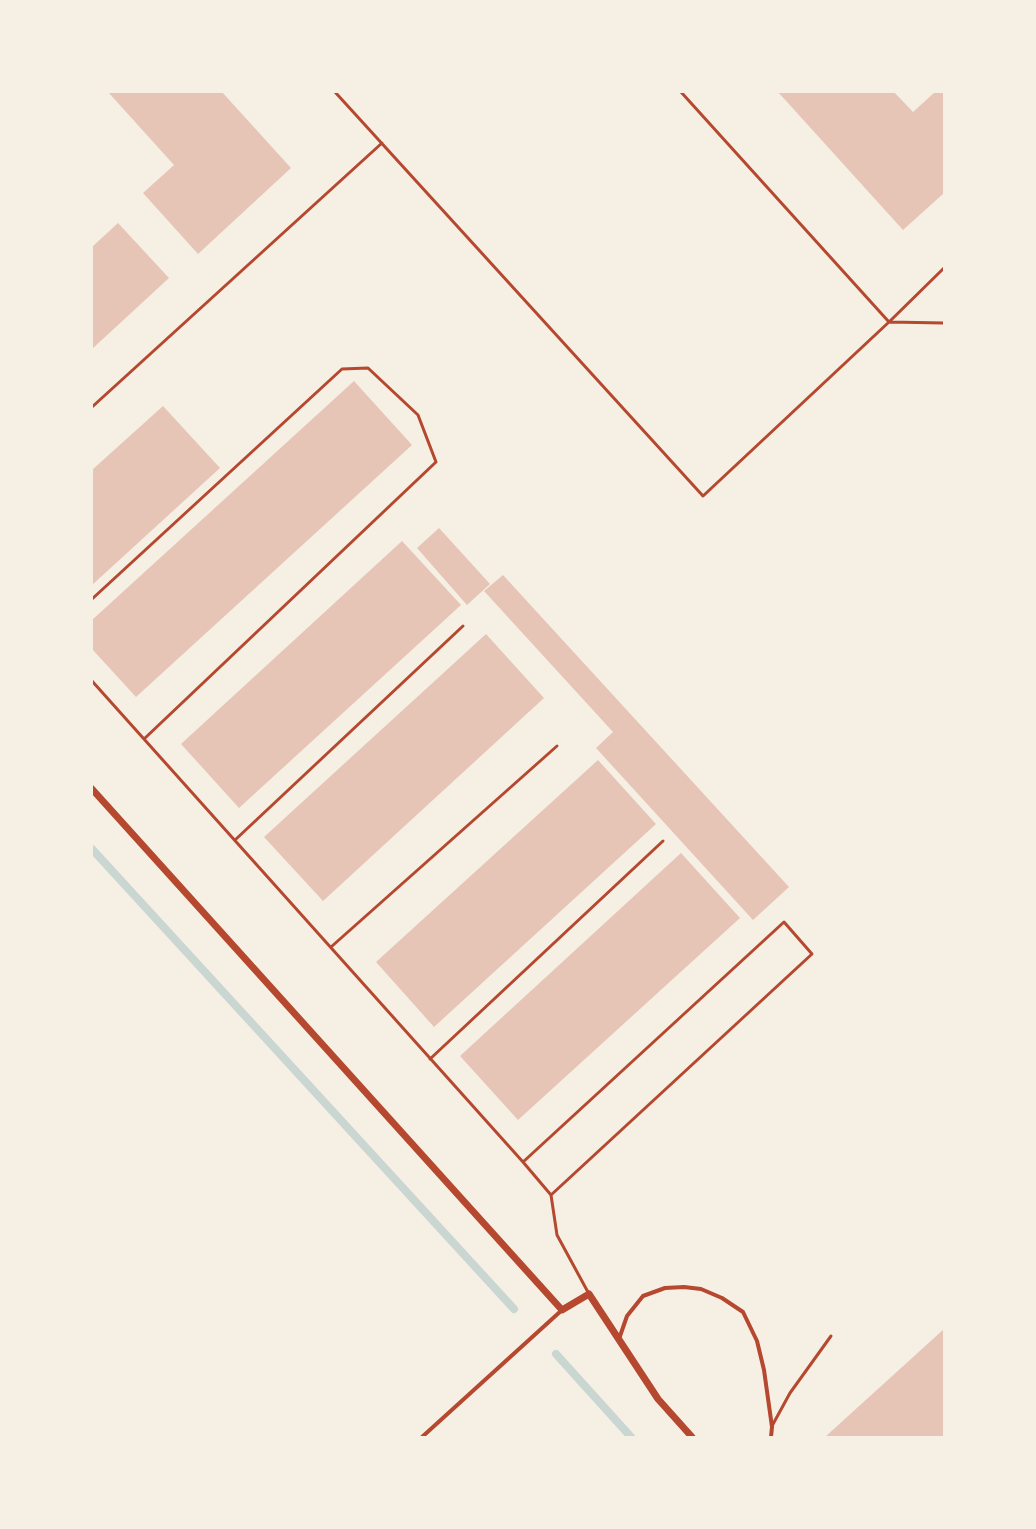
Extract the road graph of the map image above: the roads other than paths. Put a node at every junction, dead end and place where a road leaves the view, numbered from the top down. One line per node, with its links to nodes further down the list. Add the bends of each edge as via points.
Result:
1 (335, 92): 3 (lane)
2 (681, 92): 5 (lane)
3 (382, 144): 5 (lane, via 703,496); 7 (lane)
4 (944, 268): 5 (lane)
5 (889, 322): 6 (lane)
6 (944, 323)
7 (92, 406)
8 (92, 599): 11 (lane, via 342,369 368,368 418,415 436,462)
9 (463, 626): 14 (lane)
10 (92, 681): 11 (lane)
11 (144, 739): 14 (lane)
12 (557, 746): 16 (lane)
13 (92, 789): 21 (street)
14 (235, 840): 16 (lane)
15 (663, 841): 17 (lane)
16 (331, 947): 17 (lane)
17 (430, 1059): 18 (lane)
18 (523, 1162): 19 (lane); 19 (lane, via 784,922 812,954)
19 (551, 1195): 20 (lane, via 557,1235)
20 (589, 1294): 21 (street); 23 (street)
21 (562, 1310): 25 (street)
22 (831, 1336): 24 (lane, via 790,1393)
23 (618, 1339): 24 (street, via 627,1316 643,1296 665,1288 684,1287 702,1289 722,1298 743,1312 757,1341); 26 (street, via 658,1399)
24 (772, 1427): 27 (street)
25 (422, 1437)
26 (692, 1437)
27 (771, 1437)

